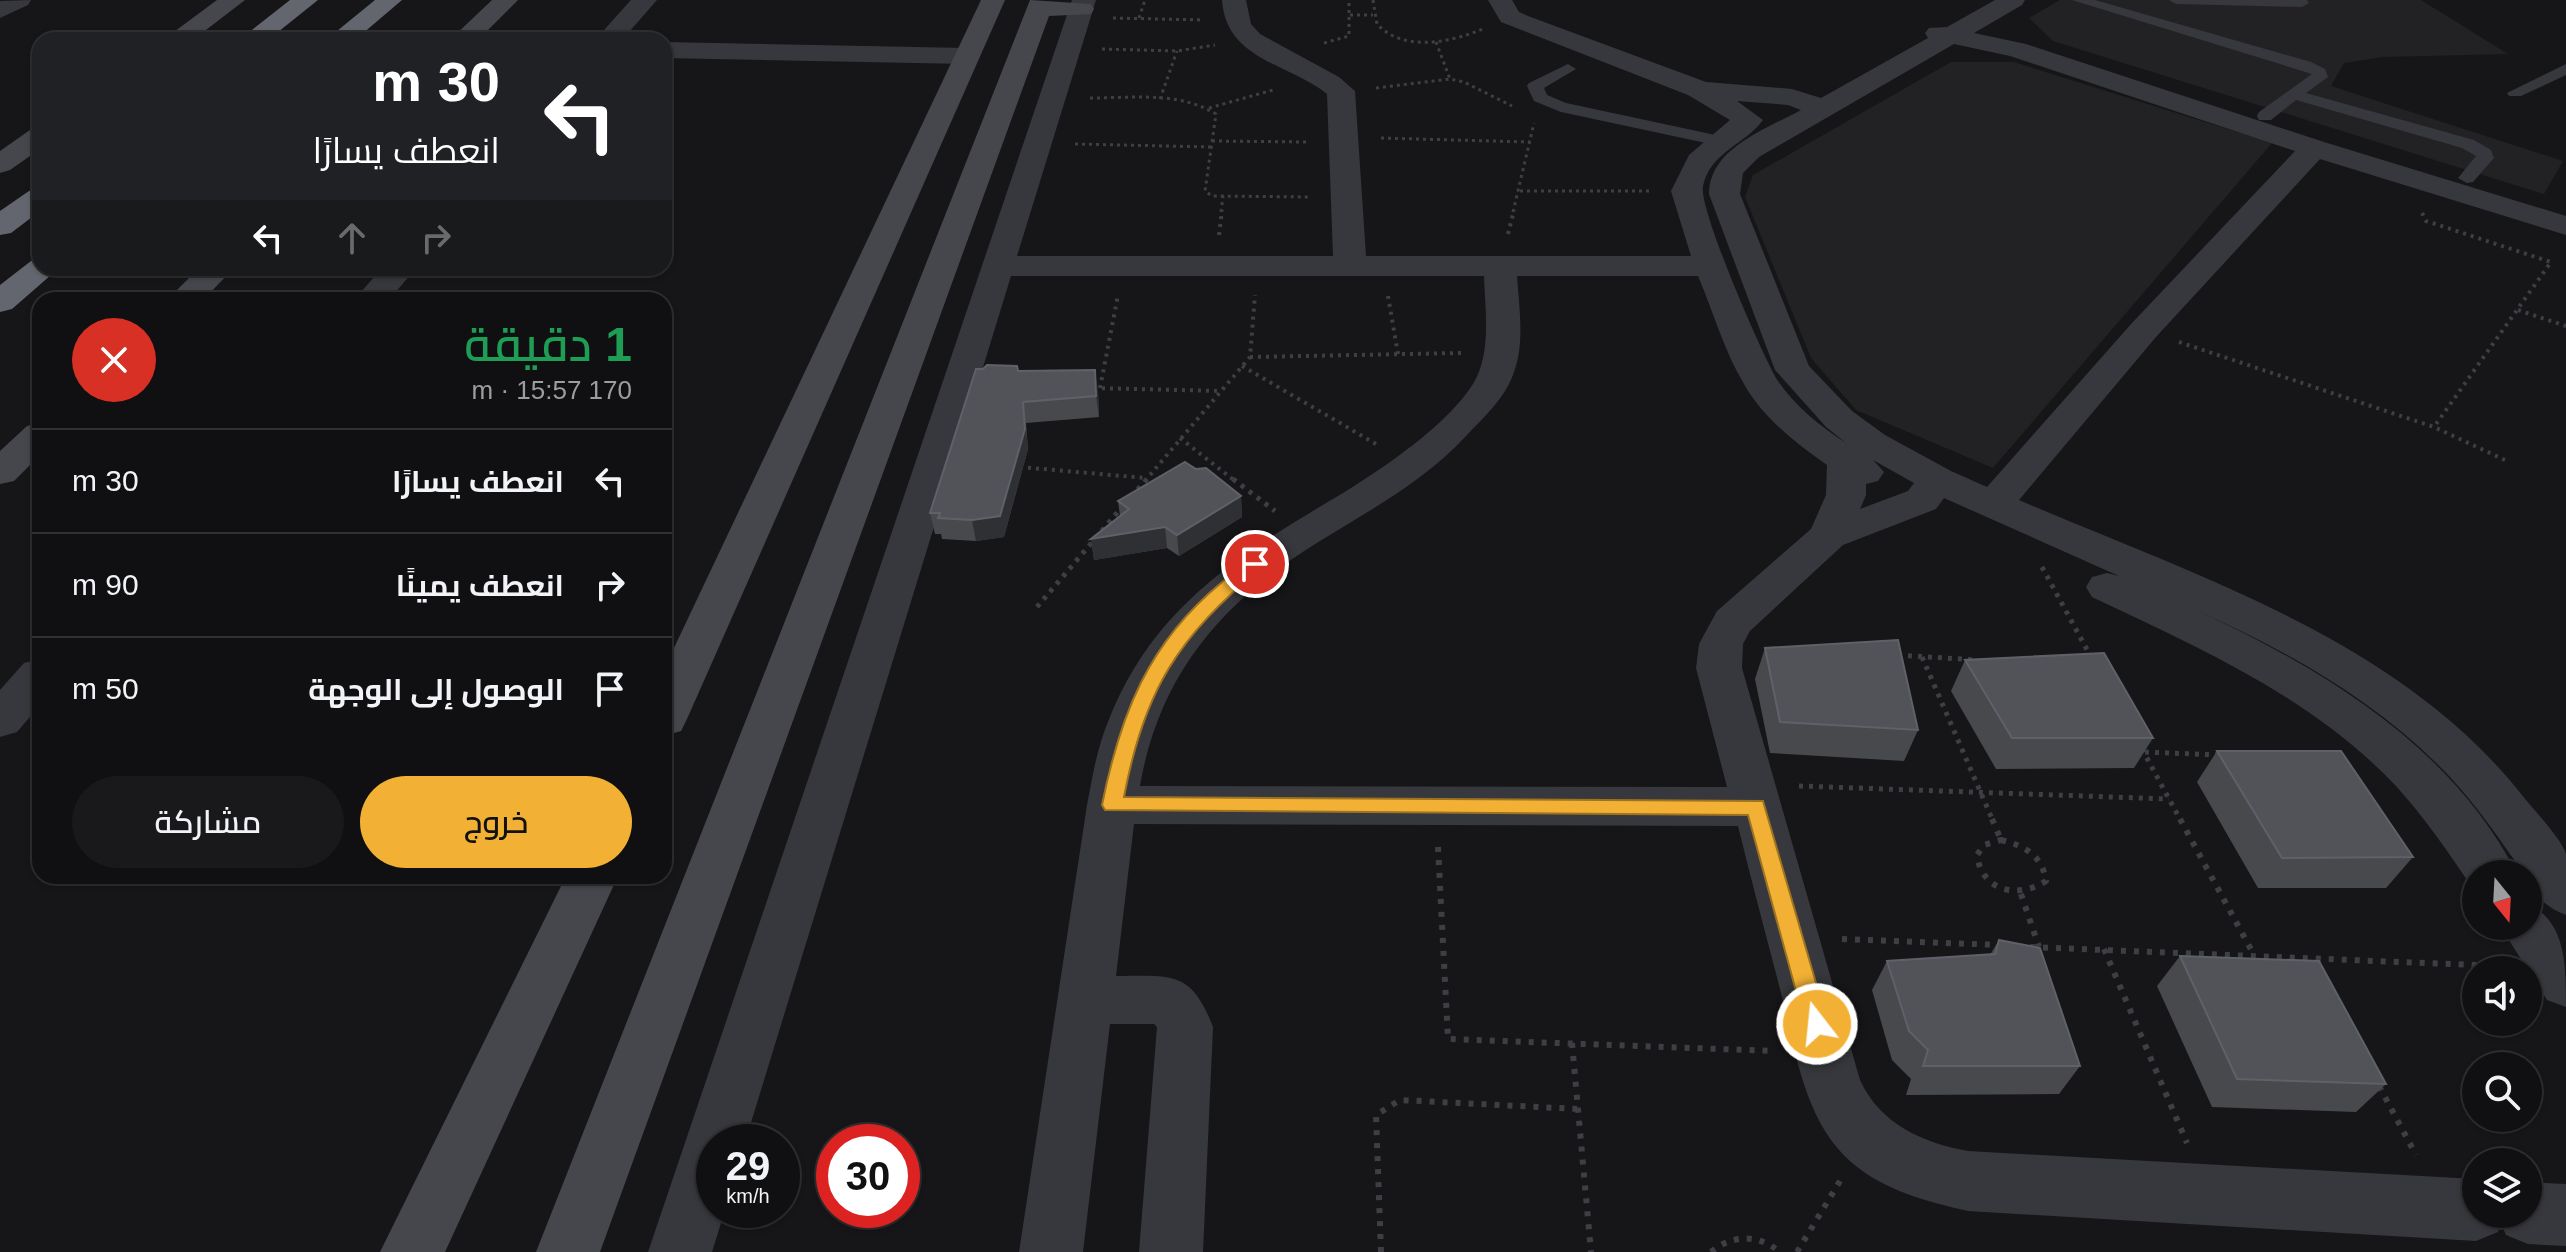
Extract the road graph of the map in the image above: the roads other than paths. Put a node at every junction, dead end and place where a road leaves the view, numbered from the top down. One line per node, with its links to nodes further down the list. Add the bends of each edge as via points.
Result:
1 (19, 0): 12 (street)
2 (233, 0): 16 (street)
3 (306, 0): 17 (highway)
4 (506, 0): 19 (street)
5 (645, 0): 20 (street)
6 (993, 0): 22 (street)
7 (2079, 0): 27 (lane, via 2319,72 2320,77)
8 (2176, 0): 10 (lane)
9 (389, 2): 18 (highway)
10 (2302, 3)
11 (1505, 8): 25 (street)
12 (0, 11)
13 (1066, 14): 39 (street, via 1053,98); 70 (street)
14 (1969, 15): 28 (street); 29 (street, via 2056,49); 32 (street, via 2017,50)
15 (1240, 20): 40 (street, via 1278,53 1324,76 1341,91)
16 (187, 32)
17 (263, 32)
18 (350, 32)
19 (472, 32)
20 (615, 32)
21 (672, 50): 22 (street)
22 (967, 56): 56 (street)
23 (1568, 69): 30 (lane, via 1535,86 1540,98 1561,107)
24 (2566, 69): 26 (lane)
25 (1698, 89): 28 (street); 30 (street)
26 (2515, 93)
27 (2293, 94): 29 (lane); 34 (lane, via 2478,149 2485,158)
28 (1808, 102): 30 (street); 50 (street, via 1735,161 1722,188 1793,370 1839,419)
29 (2265, 116): 34 (street)
30 (1734, 130): 42 (street, via 1694,168 1686,191)
31 (32, 142): 33 (street)
32 (2314, 148): 38 (street); 53 (street, via 2144,330)
33 (0, 164)
34 (2467, 178): 36 (street)
35 (32, 203): 37 (highway)
36 (2566, 209)
37 (0, 226)
38 (2566, 226)
39 (996, 266): 40 (street); 64 (street)
40 (1350, 266): 41 (street)
41 (1500, 266): 42 (street); 59 (street, via 1501,352 1490,385 1414,465 1364,501 1255,564 1212,600 1175,642 1145,691)
42 (1710, 266): 50 (street, via 1761,383 1810,436)
43 (33, 276): 48 (highway)
44 (210, 276): 46 (street)
45 (393, 276): 47 (street)
46 (192, 292)
47 (378, 292)
48 (0, 302)
49 (32, 442): 51 (street)
50 (1859, 452): 52 (street); 54 (street)
51 (0, 472)
52 (1930, 490): 53 (street); 54 (street); 60 (street, via 2034,553 2261,659 2315,691 2402,761 2452,816)
53 (1994, 504): 62 (street, via 2276,628 2378,688 2467,764)
54 (1828, 536): 58 (street, via 1733,622 1721,644 1719,668)
55 (32, 684): 57 (street)
56 (672, 701)
57 (0, 720)
58 (1753, 796): 59 (street, via 1436,806); 66 (street, via 1829,1081 1844,1111 1866,1137 1897,1160 1932,1176 1968,1181)
59 (1112, 805): 63 (street)
60 (2482, 860)
61 (588, 884): 69 (street)
62 (2566, 893)
63 (1086, 1000): 72 (street); 73 (street, via 1165,1000 1179,1011 1185,1027)
64 (721, 1124)
65 (696, 1203): 71 (street)
66 (2460, 1209)
67 (2542, 1214): 68 (street)
68 (2566, 1215)
69 (412, 1252)
70 (568, 1252)
71 (680, 1252)
72 (1051, 1252)
73 (1171, 1252)

